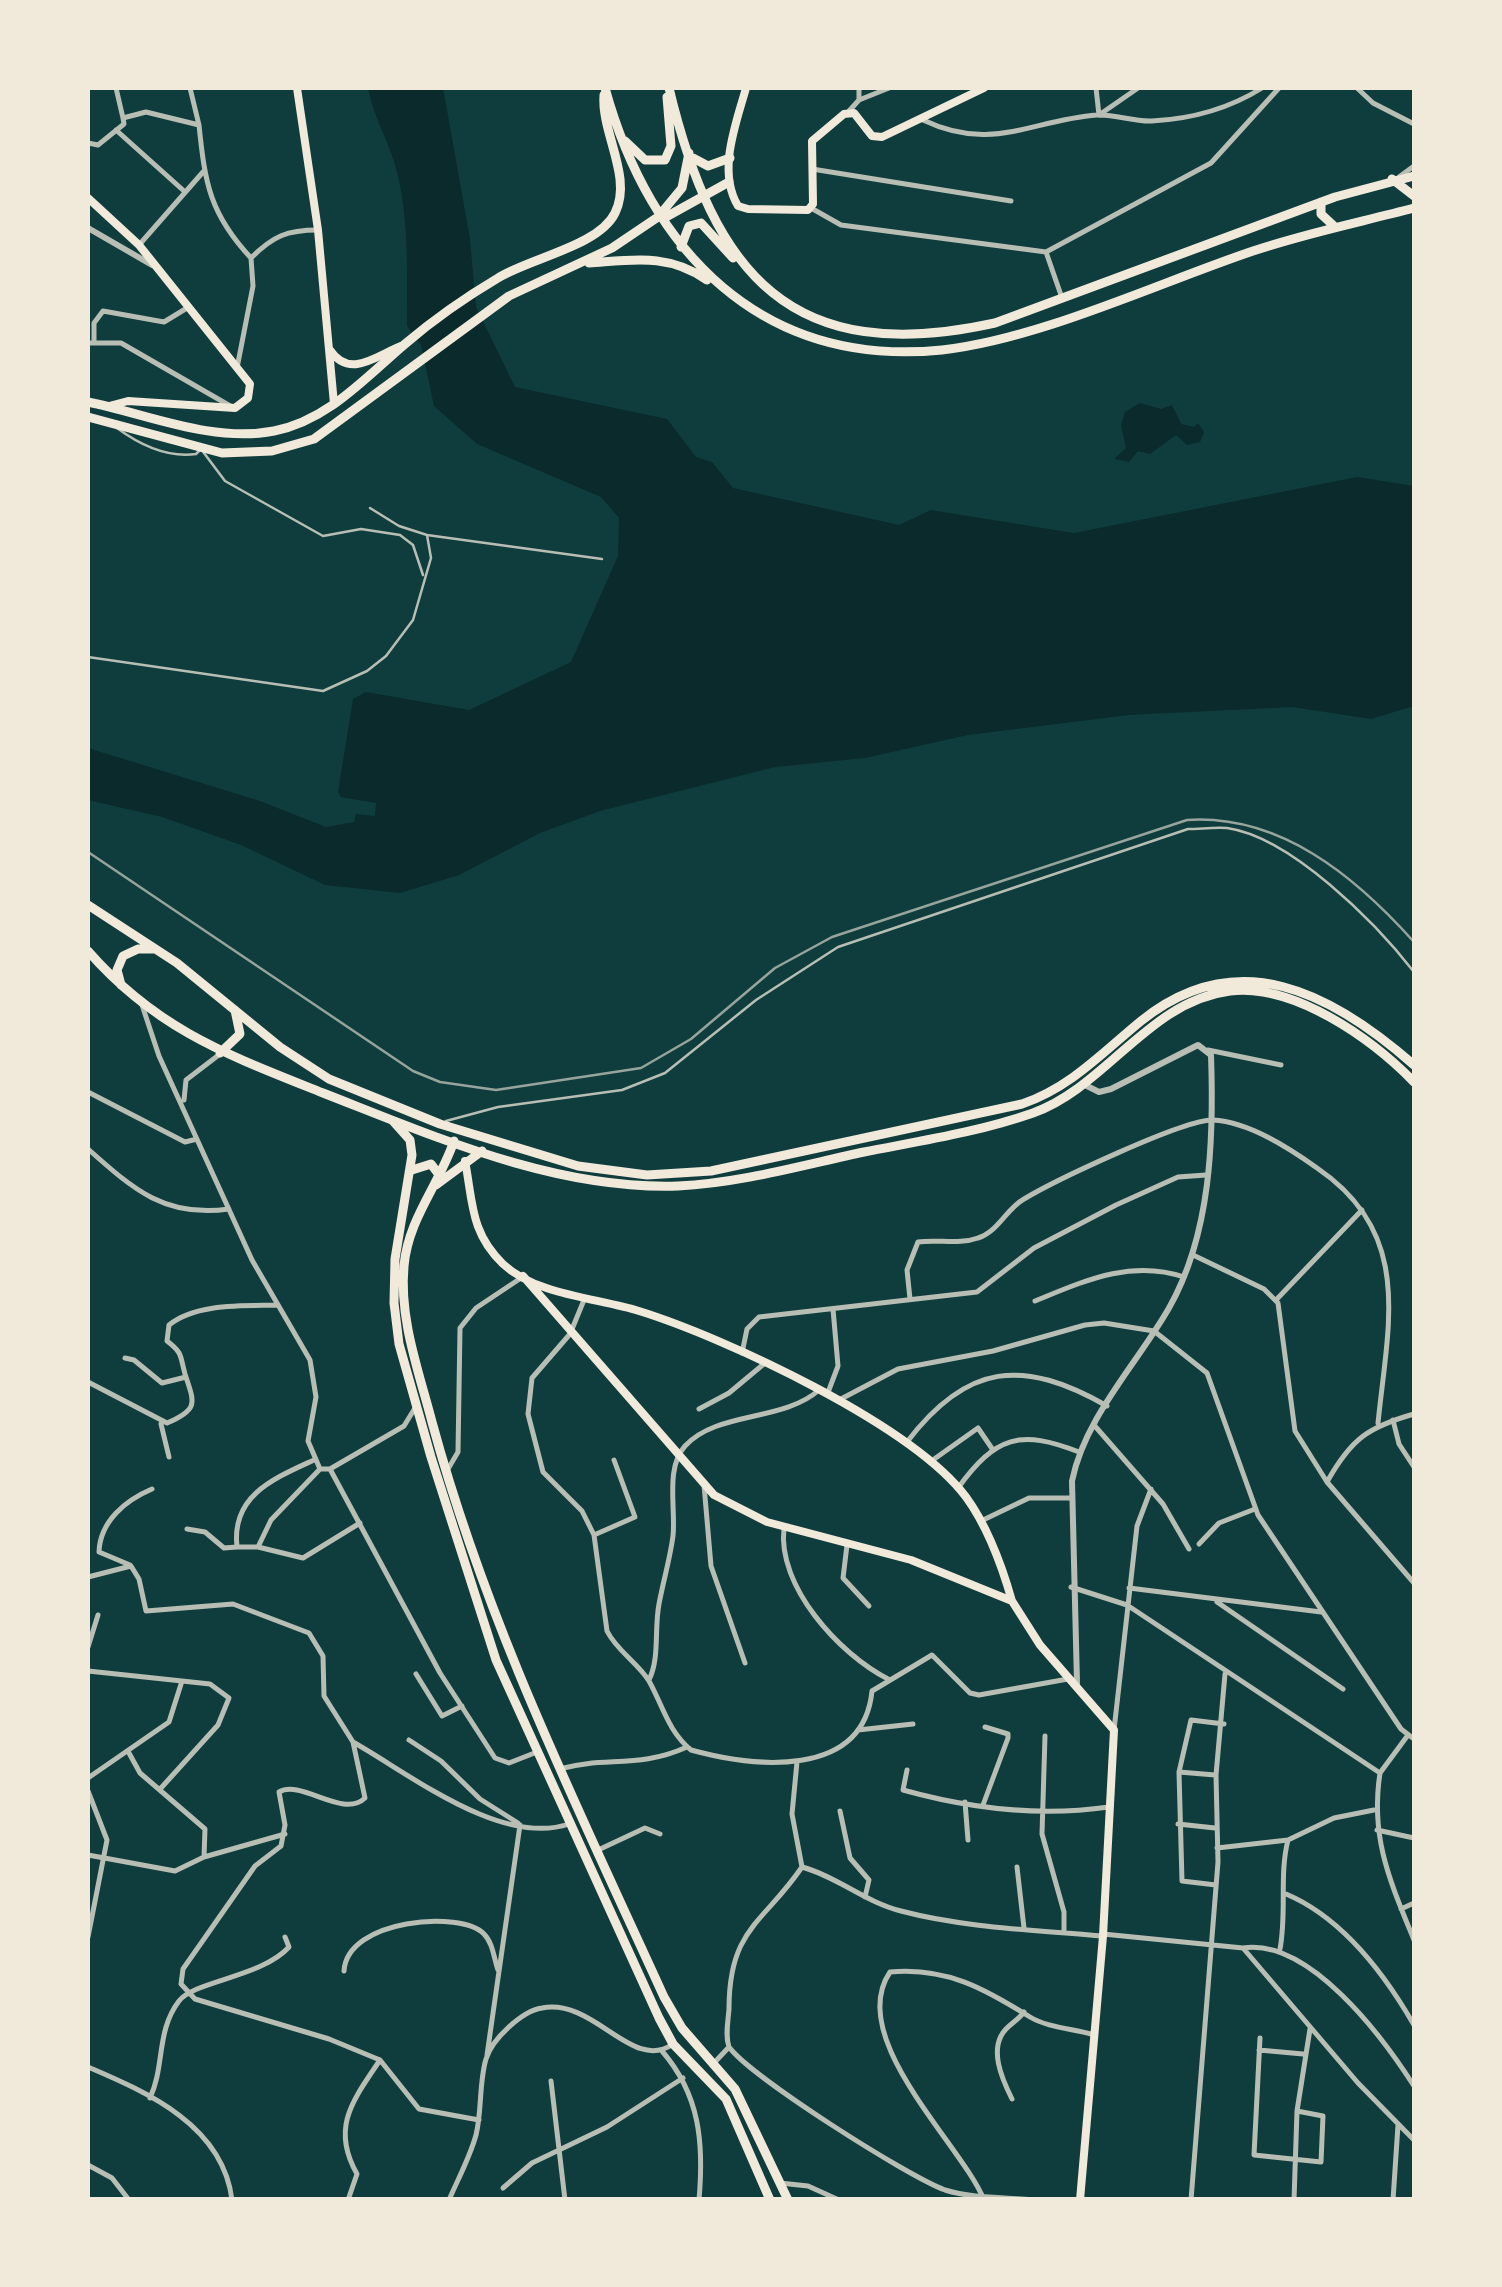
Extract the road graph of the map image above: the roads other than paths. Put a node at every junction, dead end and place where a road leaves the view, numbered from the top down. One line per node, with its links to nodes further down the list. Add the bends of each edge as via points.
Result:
1 (116, 88): 18 (street)
2 (190, 88): 21 (street)
3 (297, 88): 44 (main road)
4 (605, 88): 22 (main road); 58 (main road, via 606,129 622,190 614,214 595,234 520,265)
5 (668, 88): 22 (main road, via 671,146 665,160 640,157); 25 (main road)
6 (746, 88): 26 (main road)
7 (858, 88): 15 (street)
8 (890, 88): 15 (street)
9 (984, 88): 19 (main road)
10 (1096, 88): 17 (street)
11 (1138, 88): 17 (street)
12 (1262, 88): 17 (street, via 1208,112 1150,122)
13 (1279, 88): 47 (street, via 1211,163)
14 (1354, 88): 20 (street)
15 (859, 100): 16 (street)
16 (848, 112): 19 (main road, via 876,137); 28 (main road, via 812,141)
17 (1099, 115): 19 (street, via 1028,132 972,134 953,134)
18 (123, 118): 21 (street, via 146,112); 23 (street)
19 (923, 120)
20 (1414, 124)
21 (199, 125): 29 (street)
22 (615, 126): 41 (main road)
23 (116, 130): 24 (street, via 98,145); 33 (street)
24 (88, 142)
25 (690, 154): 26 (main road, via 708,166); 34 (main road); 41 (main road, via 682,188)
26 (730, 158): 32 (main road)
27 (1414, 166): 31 (street)
28 (812, 169): 37 (street); 39 (main road)
29 (204, 171): 33 (street); 48 (street, via 222,226)
30 (1414, 176): 31 (main road)
31 (1395, 178): 35 (main road); 38 (main road)
32 (729, 182): 34 (main road); 39 (main road, via 738,206)
33 (184, 191): 45 (street)
34 (706, 193): 41 (main road); 50 (main road)
35 (1414, 196)
36 (88, 198): 45 (main road)
37 (1011, 200)
38 (1321, 202): 43 (main road, via 1321,214); 53 (main road)
39 (812, 208): 47 (street, via 842,225)
40 (1414, 208): 43 (main road)
41 (658, 217): 46 (main road); 49 (main road)
42 (88, 228): 51 (street)
43 (1337, 228): 52 (main road, via 993,340 943,350 902,351 810,336)
44 (318, 230): 48 (street, via 290,230); 59 (main road)
45 (140, 244): 51 (main road)
46 (681, 248): 50 (main road, via 686,230 700,223); 52 (main road)
47 (1046, 252): 53 (street)
48 (252, 258): 60 (street)
49 (581, 263): 52 (main road, via 635,256 664,261); 67 (main road, via 489,310 314,439 258,452)
50 (739, 263): 53 (main road, via 798,312 905,337 995,323)
51 (154, 266): 54 (main road)
52 (727, 291)
53 (1062, 300)
54 (187, 308): 56 (street, via 164,322); 60 (main road)
55 (88, 311): 56 (street)
56 (100, 313): 57 (street)
57 (91, 343): 64 (street, via 121,343)
58 (405, 344): 59 (main road, via 357,365 336,359); 62 (main road)
59 (329, 347): 62 (main road)
60 (238, 368): 64 (main road, via 250,384 248,398)
61 (88, 402): 63 (main road)
62 (334, 404): 63 (main road, via 296,425 241,434)
63 (109, 406): 64 (main road, via 128,401); 66 (main road)
64 (234, 408)
65 (88, 417): 66 (main road)
66 (107, 422): 67 (main road)
67 (201, 449): 71 (lane, via 225,481 322,536 361,529 400,535 413,544)
68 (370, 508): 69 (lane)
69 (427, 534): 70 (lane); 71 (lane, via 432,558)
70 (602, 559)
71 (423, 577): 72 (lane, via 413,620 386,656 324,691)
72 (88, 656)
73 (88, 905): 75 (main road)
74 (88, 950): 77 (main road)
75 (157, 950): 77 (main road, via 129,952 119,962); 79 (main road)
76 (1414, 972): 90 (lane, via 1358,912 1276,847 1228,828 1188,829 857,939 798,971 665,1073 498,1107)
77 (125, 992): 78 (main road)
78 (142, 1005): 81 (main road); 87 (street)
79 (234, 1008): 81 (main road, via 240,1034); 90 (main road, via 330,1078)
80 (1208, 1050): 82 (street); 85 (street, via 1193,1046 1111,1089); 89 (street)
81 (220, 1053): 87 (street, via 186,1080); 88 (main road)
82 (1282, 1065)
83 (1414, 1066): 90 (main road, via 1376,1035 1302,993 1239,978 1204,985 1166,1004 1077,1076 1037,1099 749,1165 676,1174 597,1170)
84 (1414, 1082): 85 (main road, via 1371,1045 1304,1007 1234,990 1173,1012)
85 (1085, 1085): 94 (main road, via 1019,1117 696,1184 594,1181)
86 (88, 1092): 91 (street, via 185,1142)
87 (184, 1103): 91 (street)
88 (388, 1117): 92 (main road); 96 (main road, via 410,1140)
89 (1213, 1120): 97 (street); 101 (street, via 1293,1152 1352,1194); 106 (street, via 1175,1129 1020,1200 976,1239 918,1242 907,1270)
90 (445, 1126): 92 (main road)
91 (197, 1139): 100 (street)
92 (454, 1142): 94 (main road); 98 (main road)
93 (88, 1150): 100 (street, via 155,1201 194,1214)
94 (482, 1151): 95 (main road)
95 (465, 1161): 99 (main road); 103 (main road, via 480,1239)
96 (411, 1172): 98 (main road, via 427,1163); 120 (main road, via 394,1291 399,1344)
97 (1206, 1174): 102 (street); 106 (street, via 1166,1181 1116,1204 1034,1248 977,1292)
98 (440, 1176): 99 (main road)
99 (433, 1188): 141 (main road, via 408,1236 402,1286 410,1344)
100 (229, 1209): 109 (street)
101 (1362, 1210): 107 (street); 125 (street, via 1383,1250 1390,1285)
102 (1193, 1254): 104 (street); 107 (street)
103 (524, 1276): 105 (main road); 112 (main road); 141 (street, via 476,1308 460,1328 458,1452)
104 (1184, 1277): 108 (street, via 1129,1268); 111 (street)
105 (586, 1297): 112 (street); 113 (main road)
106 (910, 1298): 110 (street)
107 (1276, 1300): 143 (street, via 1295,1430)
108 (1035, 1301)
109 (278, 1305): 116 (street, via 232,1306 174,1321 166,1336 184,1354); 135 (street, via 310,1360 316,1385 308,1441)
110 (833, 1309): 113 (street, via 759,1317 747,1329); 118 (street, via 838,1366)
111 (1154, 1332): 119 (street, via 1085,1325 898,1369); 121 (street); 148 (street, via 1207,1374)
112 (570, 1334): 133 (main road); 153 (street, via 532,1378 530,1436 543,1472 582,1511)
113 (742, 1352): 115 (main road)
114 (125, 1358): 116 (street, via 162,1384)
115 (765, 1363): 118 (main road); 122 (street)
116 (186, 1377): 126 (street, via 194,1403)
117 (88, 1382): 126 (street)
118 (823, 1392): 119 (main road); 133 (street, via 700,1434)
119 (838, 1401): 130 (main road)
120 (416, 1405): 128 (street); 129 (main road)
121 (1106, 1406): 127 (street); 130 (street, via 1050,1378 998,1376 957,1390)
122 (699, 1409)
123 (1414, 1414): 124 (street)
124 (1392, 1420): 125 (street); 138 (street)
125 (1378, 1423): 143 (street, via 1342,1457)
126 (161, 1424): 134 (street)
127 (1094, 1424): 132 (street); 146 (street)
128 (404, 1426): 129 (street); 140 (street)
129 (424, 1432): 191 (main road, via 496,1660)
130 (906, 1443): 137 (main road)
131 (993, 1450): 132 (street, via 1032,1438); 137 (street, via 978,1428); 145 (street)
132 (1079, 1452): 147 (street)
133 (679, 1455): 142 (main road); 178 (street, via 673,1540)
134 (169, 1456)
135 (314, 1460): 139 (street); 156 (street, via 260,1486 241,1513)
136 (614, 1460): 153 (street, via 635,1518)
137 (930, 1462): 145 (main road)
138 (1414, 1467)
139 (320, 1469): 140 (street); 157 (street, via 272,1520)
140 (330, 1470): 150 (street)
141 (446, 1472): 194 (main road, via 508,1654)
142 (704, 1482): 151 (main road, via 729,1506); 171 (street, via 711,1566)
143 (1327, 1482): 161 (street)
144 (152, 1488): 159 (street, via 132,1498 102,1534 99,1552)
145 (958, 1488): 149 (main road)
146 (1151, 1490): 158 (street); 163 (street, via 1137,1526)
147 (1070, 1498): 149 (street, via 1029,1498); 162 (street)
148 (1254, 1509): 154 (street, via 1211,1528); 168 (street)
149 (981, 1520): 165 (main road)
150 (360, 1523): 157 (street, via 304,1558); 180 (street)
151 (784, 1528): 155 (main road); 175 (street, via 784,1558 819,1618 864,1665)
152 (187, 1529): 156 (street, via 199,1529 224,1548)
153 (594, 1535): 178 (street, via 607,1631)
154 (1199, 1544)
155 (847, 1545): 165 (main road, via 911,1560); 167 (street, via 843,1578)
156 (237, 1547): 157 (street)
157 (258, 1547)
158 (1189, 1549)
159 (131, 1566): 160 (street); 189 (street, via 146,1611 233,1604 310,1632 322,1656 324,1696)
160 (88, 1577)
161 (1414, 1583)
162 (1072, 1587): 166 (street); 176 (street)
163 (1129, 1588): 164 (street); 166 (street)
164 (1215, 1600): 168 (street); 179 (street)
165 (1012, 1601): 176 (main road, via 1040,1645)
166 (1127, 1605): 173 (street); 185 (street)
167 (869, 1606)
168 (1321, 1612): 187 (street)
169 (98, 1615): 170 (street)
170 (88, 1647)
171 (745, 1663)
172 (88, 1671): 177 (street)
173 (1225, 1673): 182 (street); 197 (street)
174 (416, 1674): 180 (street, via 442,1716)
175 (888, 1679): 176 (street, via 932,1656 979,1695); 184 (street, via 872,1691)
176 (1074, 1680): 185 (main road)
177 (182, 1681): 192 (street, via 169,1722); 200 (street, via 210,1684 229,1698 218,1725)
178 (649, 1681): 190 (street, via 657,1706)
179 (1343, 1689)
180 (462, 1706): 191 (street, via 501,1763)
181 (913, 1724): 184 (street)
182 (1224, 1724): 196 (street, via 1191,1720); 198 (street)
183 (985, 1727): 203 (street, via 1008,1738)
184 (858, 1730): 193 (street, via 832,1752)
185 (1114, 1730): 204 (main road)
186 (1045, 1736): 207 (street)
187 (1411, 1737): 197 (street)
188 (409, 1740): 211 (street)
189 (353, 1742): 211 (street, via 472,1812); 214 (street, via 361,1804 284,1788 279,1792)
190 (687, 1747): 193 (street, via 751,1761); 194 (street, via 647,1762)
191 (538, 1752): 209 (main road)
192 (129, 1753): 199 (street); 200 (street, via 140,1773)
193 (797, 1762): 224 (street, via 792,1814)
194 (558, 1769): 208 (main road)
195 (907, 1770): 202 (street, via 903,1790)
196 (1179, 1772): 198 (street); 210 (street)
197 (1380, 1773): 206 (street)
198 (1216, 1775): 212 (street)
199 (88, 1778)
200 (161, 1788): 223 (street, via 205,1829)
201 (88, 1791): 222 (street, via 107,1840)
202 (965, 1802): 203 (street); 217 (street)
203 (983, 1806): 207 (street)
204 (1108, 1806): 207 (street); 233 (main road)
205 (840, 1810): 228 (street, via 850,1858 869,1880)
206 (1374, 1810): 213 (street); 218 (street, via 1334,1818)
207 (1040, 1813): 232 (street)
208 (580, 1817): 209 (main road); 220 (main road)
209 (570, 1823): 211 (street); 248 (main road)
210 (1178, 1824): 212 (street); 226 (street, via 1182,1881)
211 (520, 1825): 241 (street)
212 (1215, 1828): 219 (street)
213 (1377, 1830): 216 (street); 230 (street)
214 (285, 1834): 223 (street); 242 (street, via 278,1852 255,1866 183,1969)
215 (660, 1834): 220 (street, via 645,1828)
216 (1414, 1838)
217 (968, 1840)
218 (1288, 1840): 219 (street); 227 (street)
219 (1216, 1848): 226 (street)
220 (596, 1851): 255 (main road, via 673,2015)
221 (88, 1855): 222 (street)
222 (102, 1857): 223 (street, via 162,1871); 234 (street)
223 (204, 1857)
224 (802, 1867): 228 (street, via 836,1878); 249 (street, via 759,1915 736,1957)
225 (1016, 1867): 231 (street)
226 (1216, 1885): 237 (street)
227 (1286, 1894): 239 (street); 244 (street, via 1340,1928)
228 (865, 1898): 231 (street, via 903,1912)
229 (1414, 1903): 230 (street)
230 (1402, 1909): 236 (street)
231 (1024, 1928): 232 (street)
232 (1064, 1932): 233 (street)
233 (1103, 1935): 237 (street); 246 (main road)
234 (88, 1937)
235 (285, 1937): 242 (street, via 290,1947 271,1962)
236 (1414, 1940)
237 (1212, 1944): 238 (street); 283 (street)
238 (1243, 1948): 239 (street); 245 (street)
239 (1280, 1949): 259 (street, via 1354,2004)
240 (344, 1972): 241 (street, via 350,1948 380,1930 463,1924 485,1934)
241 (500, 1974): 253 (street)
242 (186, 1994): 254 (street); 260 (street, via 164,2027)
243 (1024, 2012): 246 (street); 261 (street, via 998,2046); 271 (street, via 997,1993 941,1977 905,1971 884,1980 879,2014 888,2042 935,2128)
244 (1414, 2025)
245 (1310, 2028): 252 (street); 264 (street)
246 (1091, 2034): 282 (main road)
247 (1260, 2038): 250 (street)
248 (673, 2044): 251 (street); 278 (main road, via 726,2099)
249 (729, 2047): 255 (street); 271 (street, via 812,2110 934,2185)
250 (1259, 2050): 252 (street); 267 (street, via 1254,2155)
251 (662, 2052): 253 (street, via 642,2052 566,2006 527,2012); 257 (street)
252 (1303, 2054): 262 (street)
253 (486, 2058): 263 (street)
254 (380, 2060): 263 (street, via 420,2110); 274 (street, via 345,2118 347,2157 357,2174)
255 (713, 2063): 269 (main road, via 746,2110)
256 (88, 2067): 260 (street)
257 (682, 2078): 266 (street); 277 (street, via 698,2116)
258 (551, 2080): 266 (street)
259 (1414, 2086)
260 (150, 2098): 273 (street, via 208,2138 229,2178)
261 (1012, 2099)
262 (1298, 2111): 267 (street); 267 (street, via 1324,2116 1323,2159)
263 (479, 2120): 275 (street)
264 (1398, 2125): 265 (street); 285 (street)
265 (1414, 2140)
266 (561, 2150): 270 (street, via 532,2163); 276 (street)
267 (1294, 2161): 284 (street)
268 (88, 2165): 272 (street, via 112,2178)
269 (779, 2183): 279 (main road); 280 (street, via 808,2186)
270 (503, 2188)
271 (984, 2197): 281 (street)
272 (129, 2200)
273 (232, 2200)
274 (348, 2200)
275 (449, 2200)
276 (565, 2200)
277 (699, 2200)
278 (770, 2200)
279 (788, 2200)
280 (839, 2200)
281 (1037, 2200)
282 (1080, 2200)
283 (1192, 2200)
284 (1294, 2200)
285 (1393, 2200)

